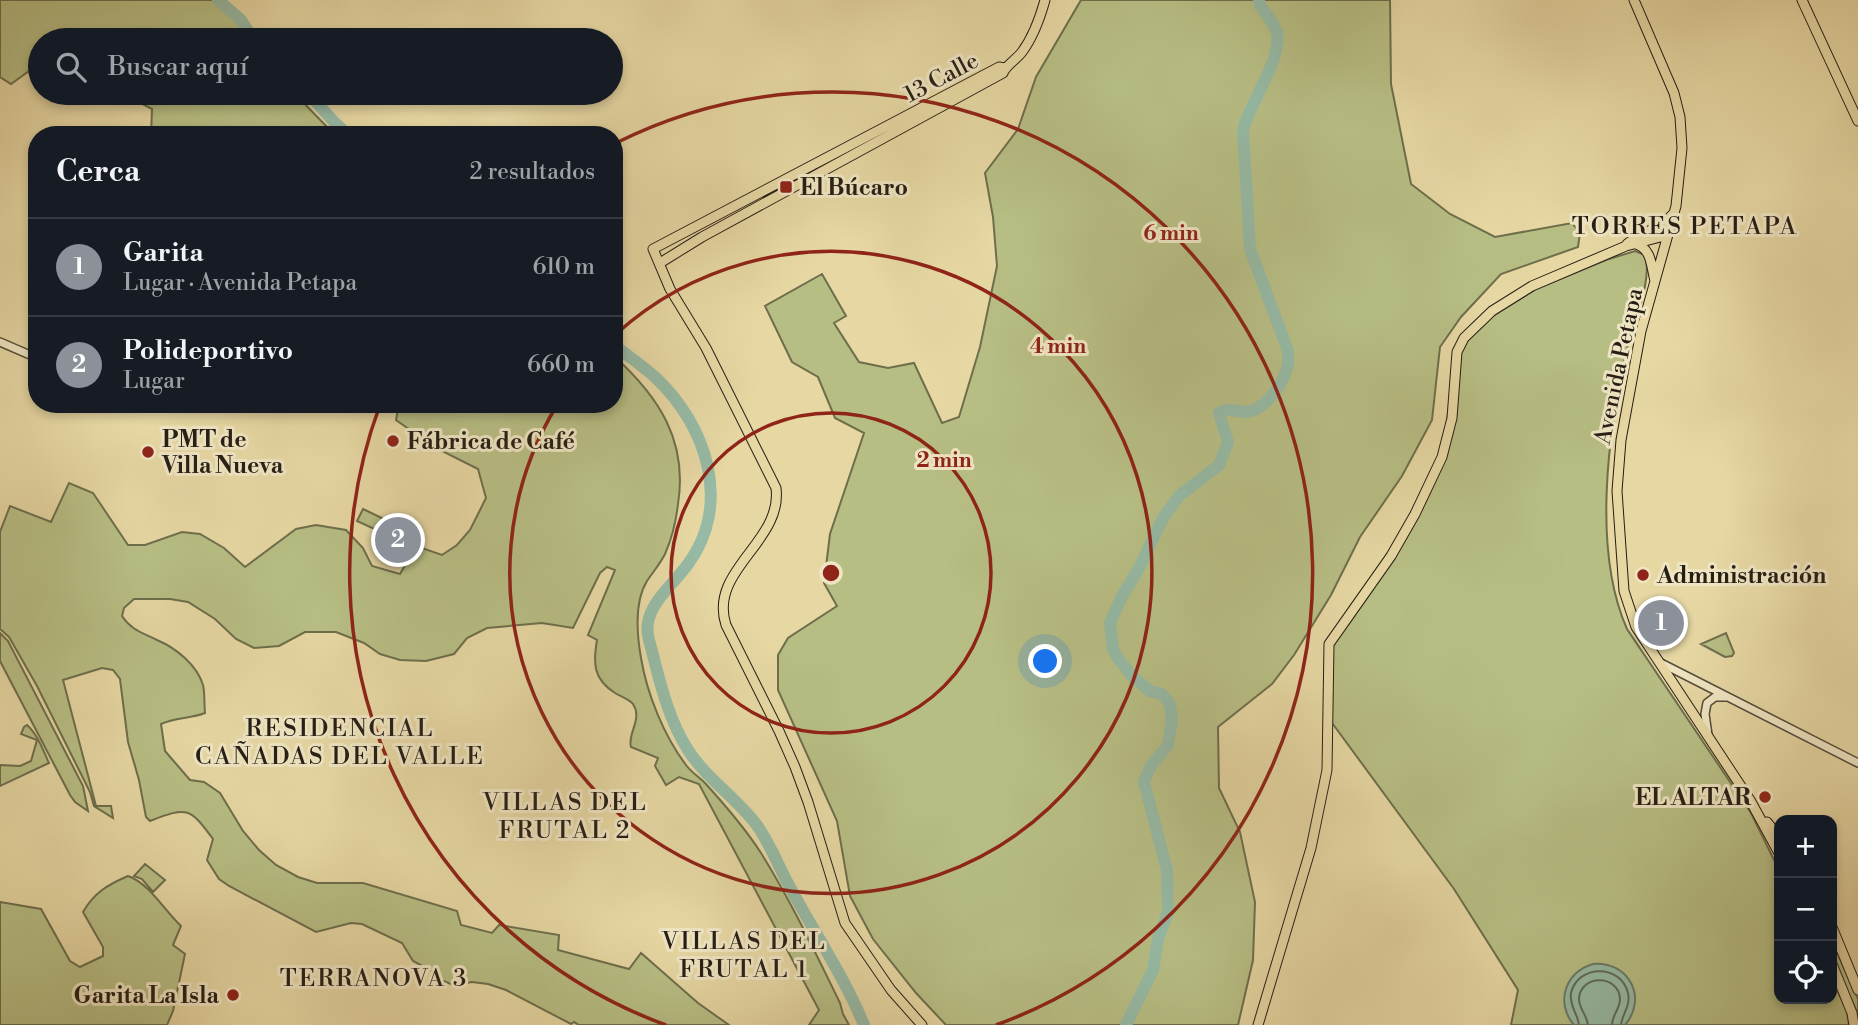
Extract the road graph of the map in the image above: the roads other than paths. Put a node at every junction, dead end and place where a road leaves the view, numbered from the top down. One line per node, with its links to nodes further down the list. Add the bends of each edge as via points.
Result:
1 (1045, 0): 4 (main road, via 1028,43)
2 (1634, 0): 6 (main road, Avenida Petapa, via 1678,110 1682,148)
3 (1802, 0): 5 (main road)
4 (1005, 68): 9 (main road, 13 Calle, via 986,83); 9 (main road, 13 Calle, via 999,67 653,249)
5 (1858, 121)
6 (1675, 213): 7 (main road, Avenida Petapa); 8 (main road)
7 (1668, 235): 8 (main road); 10 (main road, Avenida Petapa)
8 (1630, 245): 10 (main road, via 1647,249); 24 (main road, via 1532,286 1481,319 1460,345 1452,418 1442,457 1391,556 1329,644 1327,771 1311,848)
9 (660, 263): 23 (main road, via 776,488 769,524 724,594 726,625 795,766 845,923 875,970)
10 (1655, 282): 13 (main road, Avenida Petapa, via 1630,383 1617,491 1626,600 1636,627)
11 (0, 342): 12 (street)
12 (28, 354)
13 (1659, 662): 14 (street); 15 (main road, Avenida Petapa)
14 (1733, 699): 15 (street, via 1715,697 1707,703); 16 (street)
15 (1709, 739): 17 (main road, Avenida Petapa)
16 (1858, 763)
17 (1750, 800): 18 (main road, Avenida Petapa); 19 (main road, Avenida Petapa)
18 (1774, 831)
19 (1774, 844)
20 (1837, 939): 22 (main road)
21 (1837, 976): 25 (main road)
22 (1858, 990)
23 (922, 1025)
24 (1258, 1025)
25 (1854, 1025)

